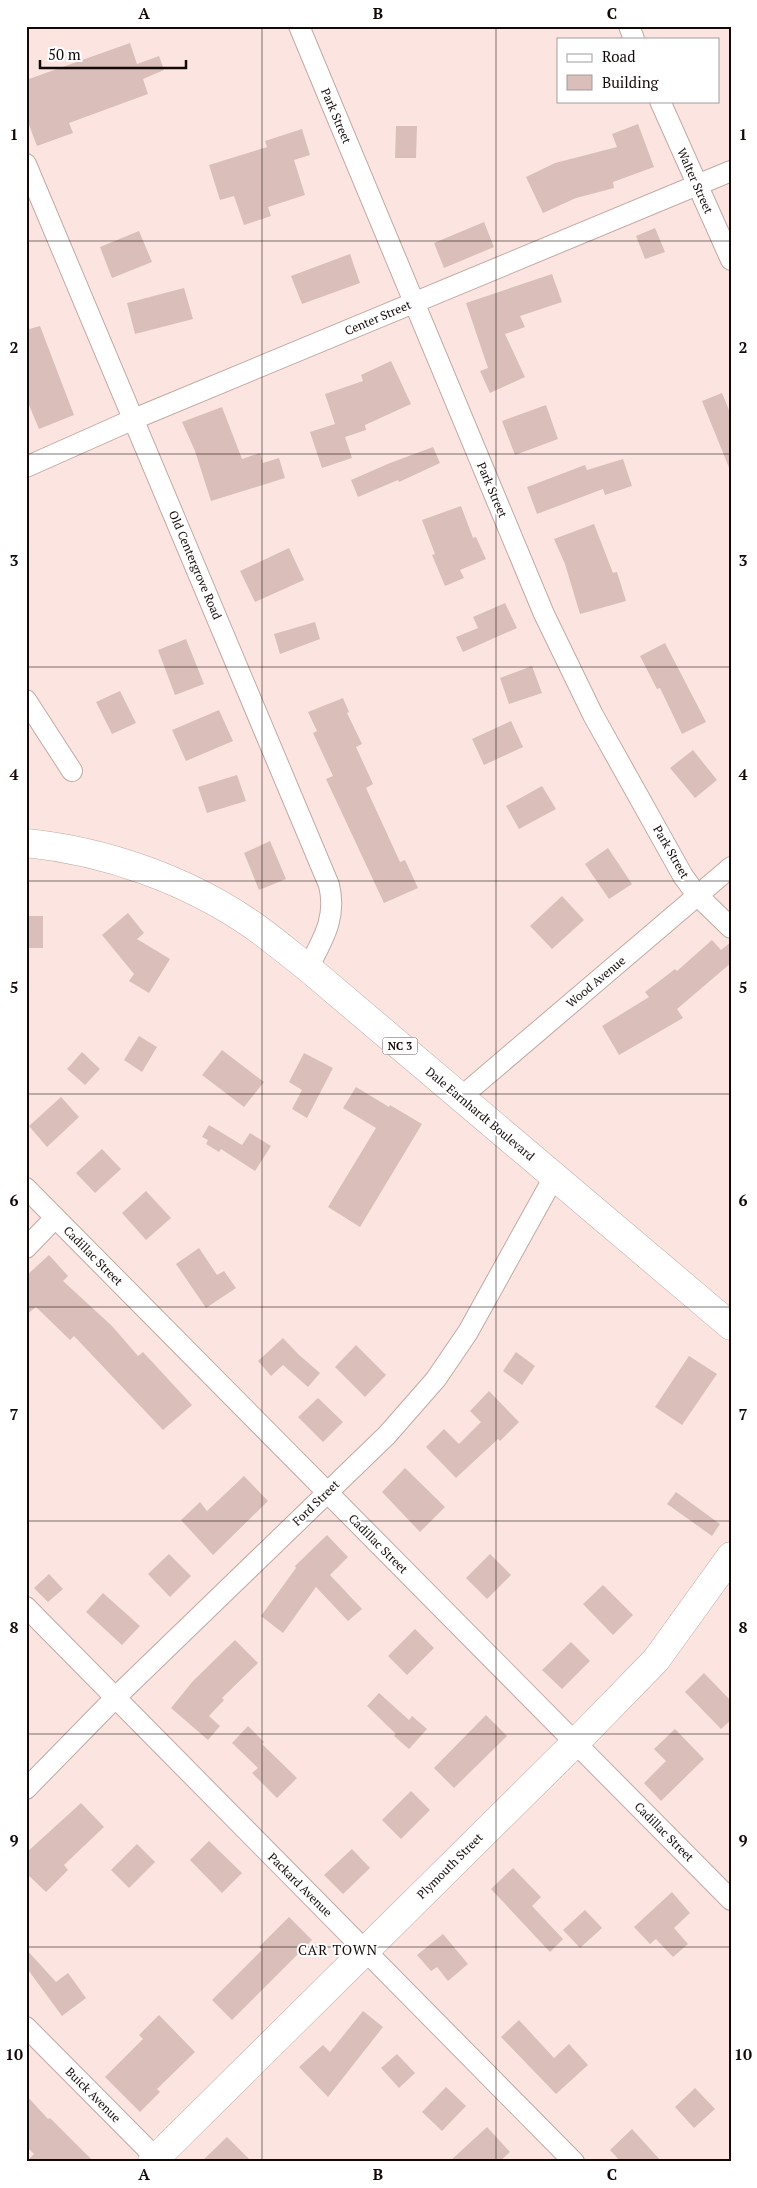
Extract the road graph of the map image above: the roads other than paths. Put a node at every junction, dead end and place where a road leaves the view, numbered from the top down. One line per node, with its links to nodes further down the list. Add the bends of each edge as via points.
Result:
1 (299, 26): 9 (street, Park Street)
2 (629, 26): 3 (street)
3 (634, 38)
4 (660, 102): 7 (street, Walter Street)
5 (26, 164): 10 (street, Old Centergrove Road)
6 (731, 172): 7 (street, Center Street)
7 (696, 186): 8 (street, Walter Street); 9 (street, Center Street)
8 (731, 260)
9 (414, 303): 10 (street, Center Street); 16 (street, Park Street, via 544,614 593,715 683,876)
10 (134, 419): 11 (street, Center Street); 18 (street, Old Centergrove Road, via 329,885 333,899 329,928)
11 (26, 467)
12 (26, 700): 13 (street)
13 (72, 771)
14 (26, 843): 18 (main road, Dale Earnhardt Boulevard / NC 3, via 111,859 174,882 252,925)
15 (731, 867): 16 (street, Wood Avenue)
16 (697, 895): 17 (street, Park Street); 19 (street, Wood Avenue)
17 (731, 928)
18 (308, 968): 19 (main road, Dale Earnhardt Boulevard / NC 3)
19 (461, 1097): 20 (main road, Dale Earnhardt Boulevard / NC 3)
20 (554, 1177): 24 (main road, Dale Earnhardt Boulevard / NC 3); 25 (street, Ford Street, via 454,1354 436,1379 387,1435)
21 (26, 1188): 22 (street, Cadillac Street)
22 (56, 1218): 23 (street); 25 (street, Cadillac Street)
23 (26, 1248)
24 (731, 1326)
25 (327, 1492): 28 (street, Ford Street); 29 (street, Cadillac Street)
26 (731, 1556): 29 (main road, Plymouth Street, via 656,1660)
27 (26, 1607): 28 (street, Packard Avenue)
28 (116, 1697): 30 (street, Ford Street); 32 (street, Packard Avenue)
29 (576, 1742): 31 (street, Cadillac Street); 32 (main road, Plymouth Street)
30 (26, 1790)
31 (731, 1900)
32 (365, 1951): 34 (main road, Plymouth Street); 35 (street, Packard Avenue)
33 (26, 2028): 34 (street, Buick Avenue)
34 (156, 2160)
35 (574, 2162)

